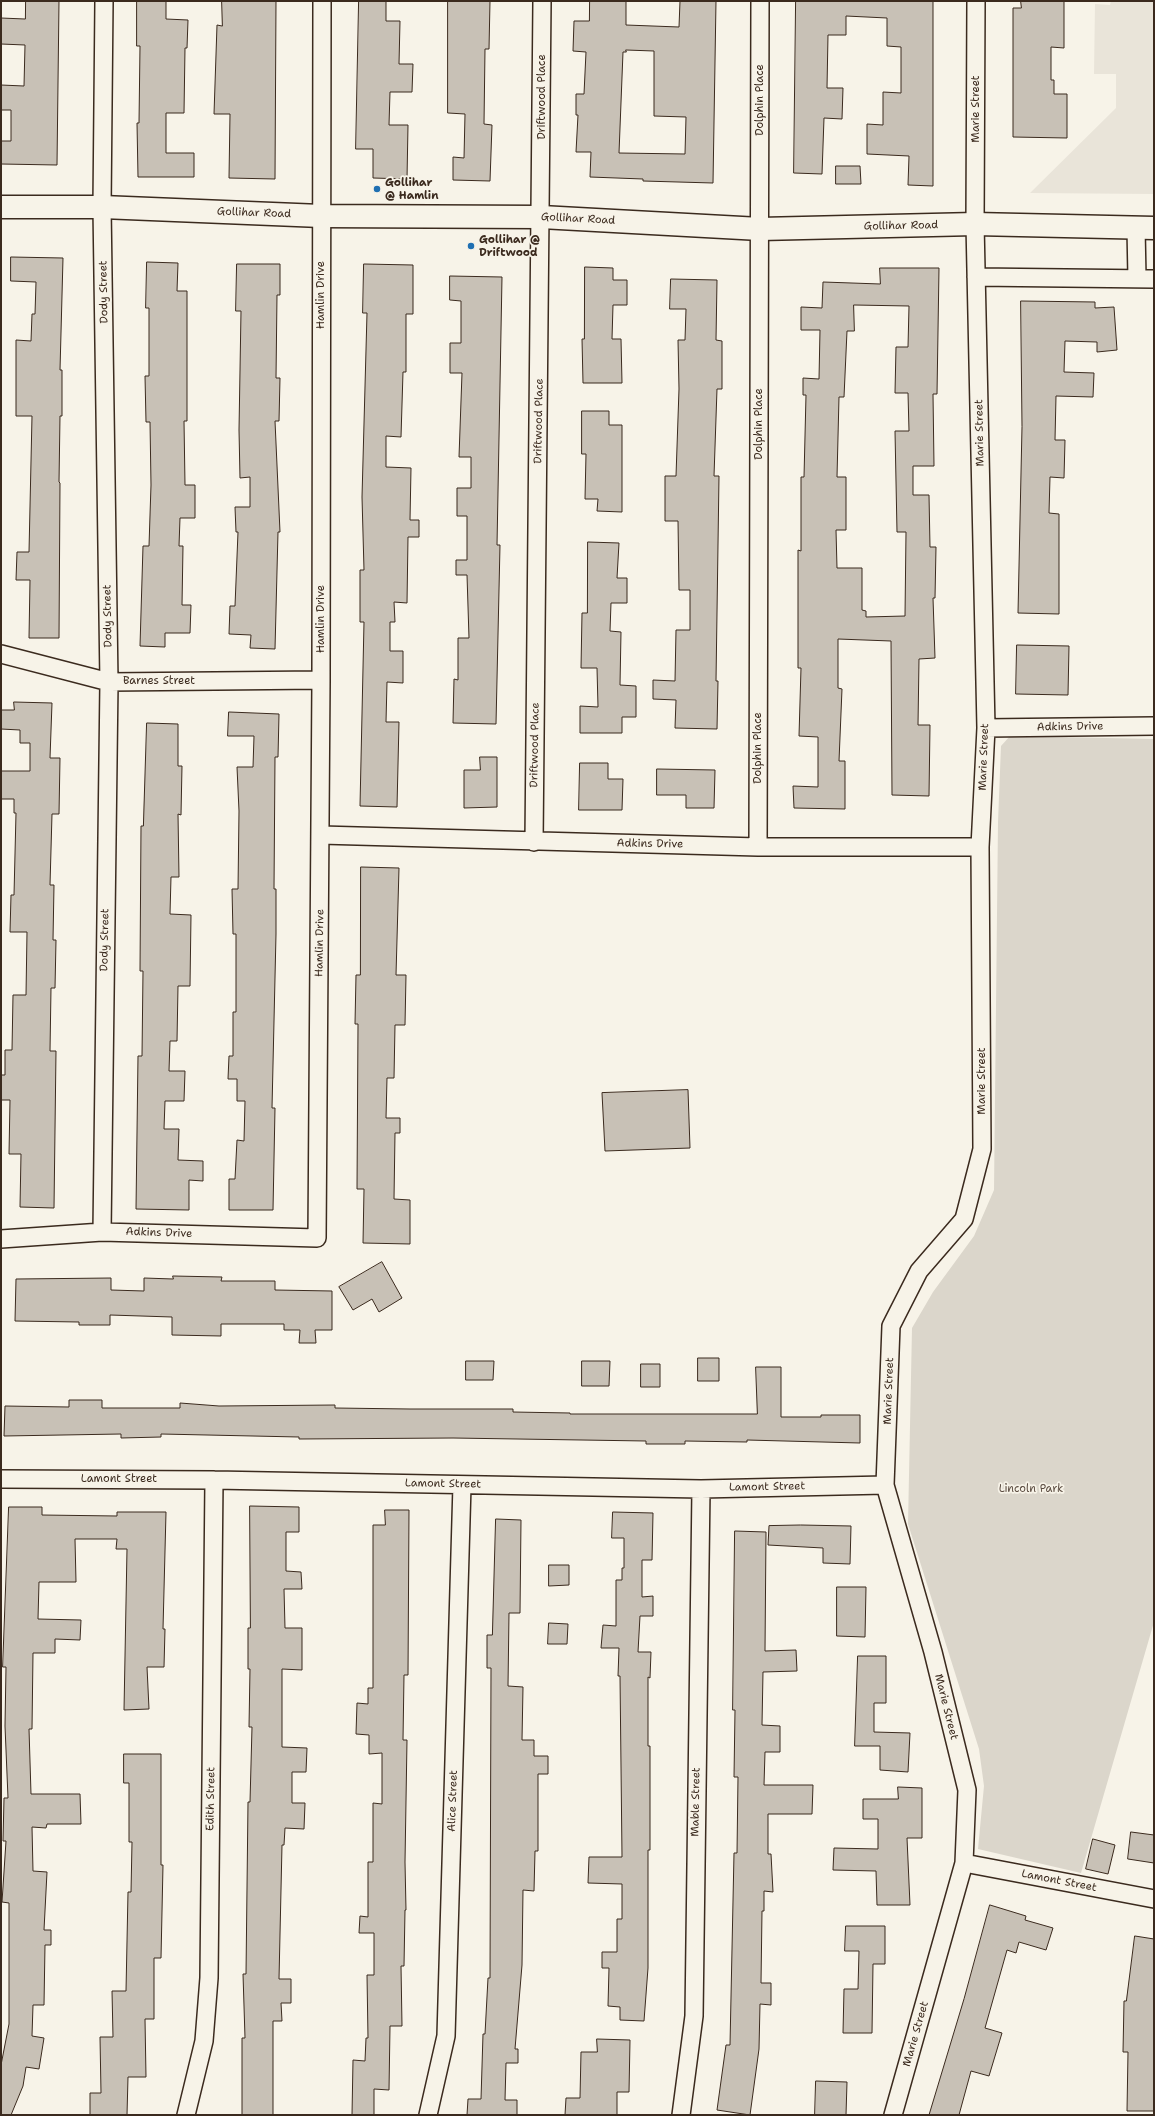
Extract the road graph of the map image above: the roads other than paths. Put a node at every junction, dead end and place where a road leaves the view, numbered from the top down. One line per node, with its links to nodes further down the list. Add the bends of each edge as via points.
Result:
1 (104, 1): 7 (street, Dody Street)
2 (322, 1): 8 (street, Hamlin Drive)
3 (542, 1): 9 (street, Driftwood Place)
4 (760, 1): 12 (street, Dolphin Place)
5 (976, 1): 10 (street, Marie Street)
6 (1, 207): 7 (main road, Gollihar Road)
7 (102, 207): 8 (main road, Gollihar Road); 18 (street, Dody Street)
8 (321, 216): 9 (main road, Gollihar Road); 17 (street, Hamlin Drive)
9 (541, 217): 12 (main road, Gollihar Road); 22 (street, Driftwood Place)
10 (975, 224): 11 (main road, Gollihar Road); 12 (main road, Gollihar Road); 13 (street, Marie Street)
11 (1145, 228): 14 (street)
12 (760, 229): 23 (street, Dolphin Place)
13 (976, 277): 14 (street); 20 (street, Marie Street)
14 (1137, 278): 15 (street)
15 (1154, 278)
16 (1, 654): 18 (street, Barnes Street)
17 (321, 680): 18 (street, Barnes Street); 21 (street, Hamlin Drive)
18 (108, 682): 25 (street, Dody Street)
19 (1154, 726): 20 (street, Adkins Drive)
20 (986, 728): 24 (street, Marie Street)
21 (321, 835): 22 (street, Adkins Drive); 26 (street, Hamlin Drive)
22 (534, 842): 23 (street, Adkins Drive)
23 (758, 846): 24 (street, Adkins Drive)
24 (980, 847): 31 (street, Marie Street, via 982,1149 964,1219 919,1271 891,1326)
25 (102, 1232): 26 (street, Adkins Drive); 27 (street, Adkins Drive)
26 (317, 1238)
27 (1, 1239)
28 (1, 1479): 29 (street, Lamont Street)
29 (214, 1480): 30 (street, Lamont Street); 35 (street, Edith Street, via 209,1978 204,2041)
30 (462, 1485): 32 (street, Lamont Street); 36 (street, Alice Street, via 446,2036)
31 (885, 1485): 32 (street, Lamont Street); 33 (street, Marie Street, via 932,1652 967,1790)
32 (701, 1489): 37 (street, Mable Street, via 694,2016)
33 (964, 1863): 34 (street, Lamont Street); 38 (street, Marie Street)
34 (1154, 1899)
35 (186, 2115)
36 (428, 2115)
37 (681, 2115)
38 (893, 2115)

